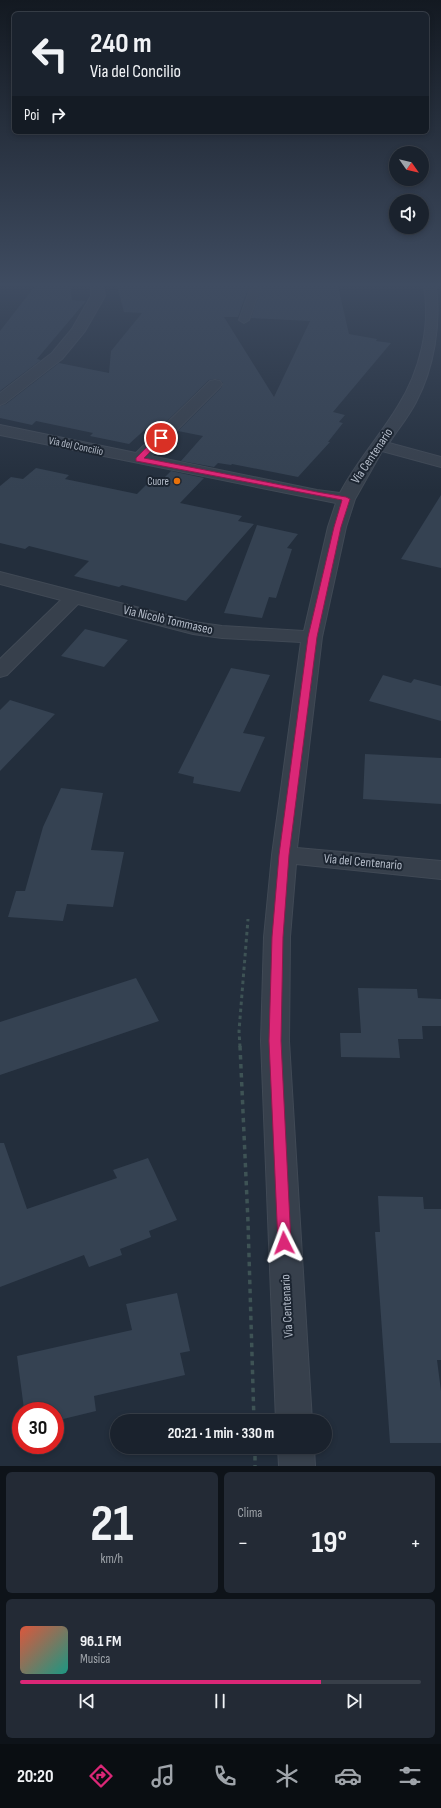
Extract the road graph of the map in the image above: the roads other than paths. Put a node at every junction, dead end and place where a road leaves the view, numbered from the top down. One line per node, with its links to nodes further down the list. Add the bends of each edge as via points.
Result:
1 (59, 354): 4 (street)
2 (427, 354): 7 (street, Via Centenario, via 409,400)
3 (216, 384): 8 (street)
4 (0, 400)
5 (7, 431): 6 (street, Via del Concilio); 8 (street, Via del Concilio)
6 (0, 443)
7 (379, 445): 9 (street); 10 (street, Via Centenario)
8 (139, 460): 10 (street, Via del Concilio)
9 (441, 462)
10 (346, 499): 13 (street, Via Centenario, via 337,527)
11 (0, 578): 12 (street, Via Nicolò Tommaseo)
12 (74, 597): 13 (street, Via Nicolò Tommaseo, via 193,628); 14 (street)
13 (312, 637): 15 (street, Via Centenario)
14 (0, 672)
15 (284, 855): 16 (street, Via del Centenario); 17 (street, Via Centenario, via 277,937 275,1041)
16 (441, 870)
17 (294, 1414)
18 (297, 1454): 19 (street)
19 (298, 1466)

